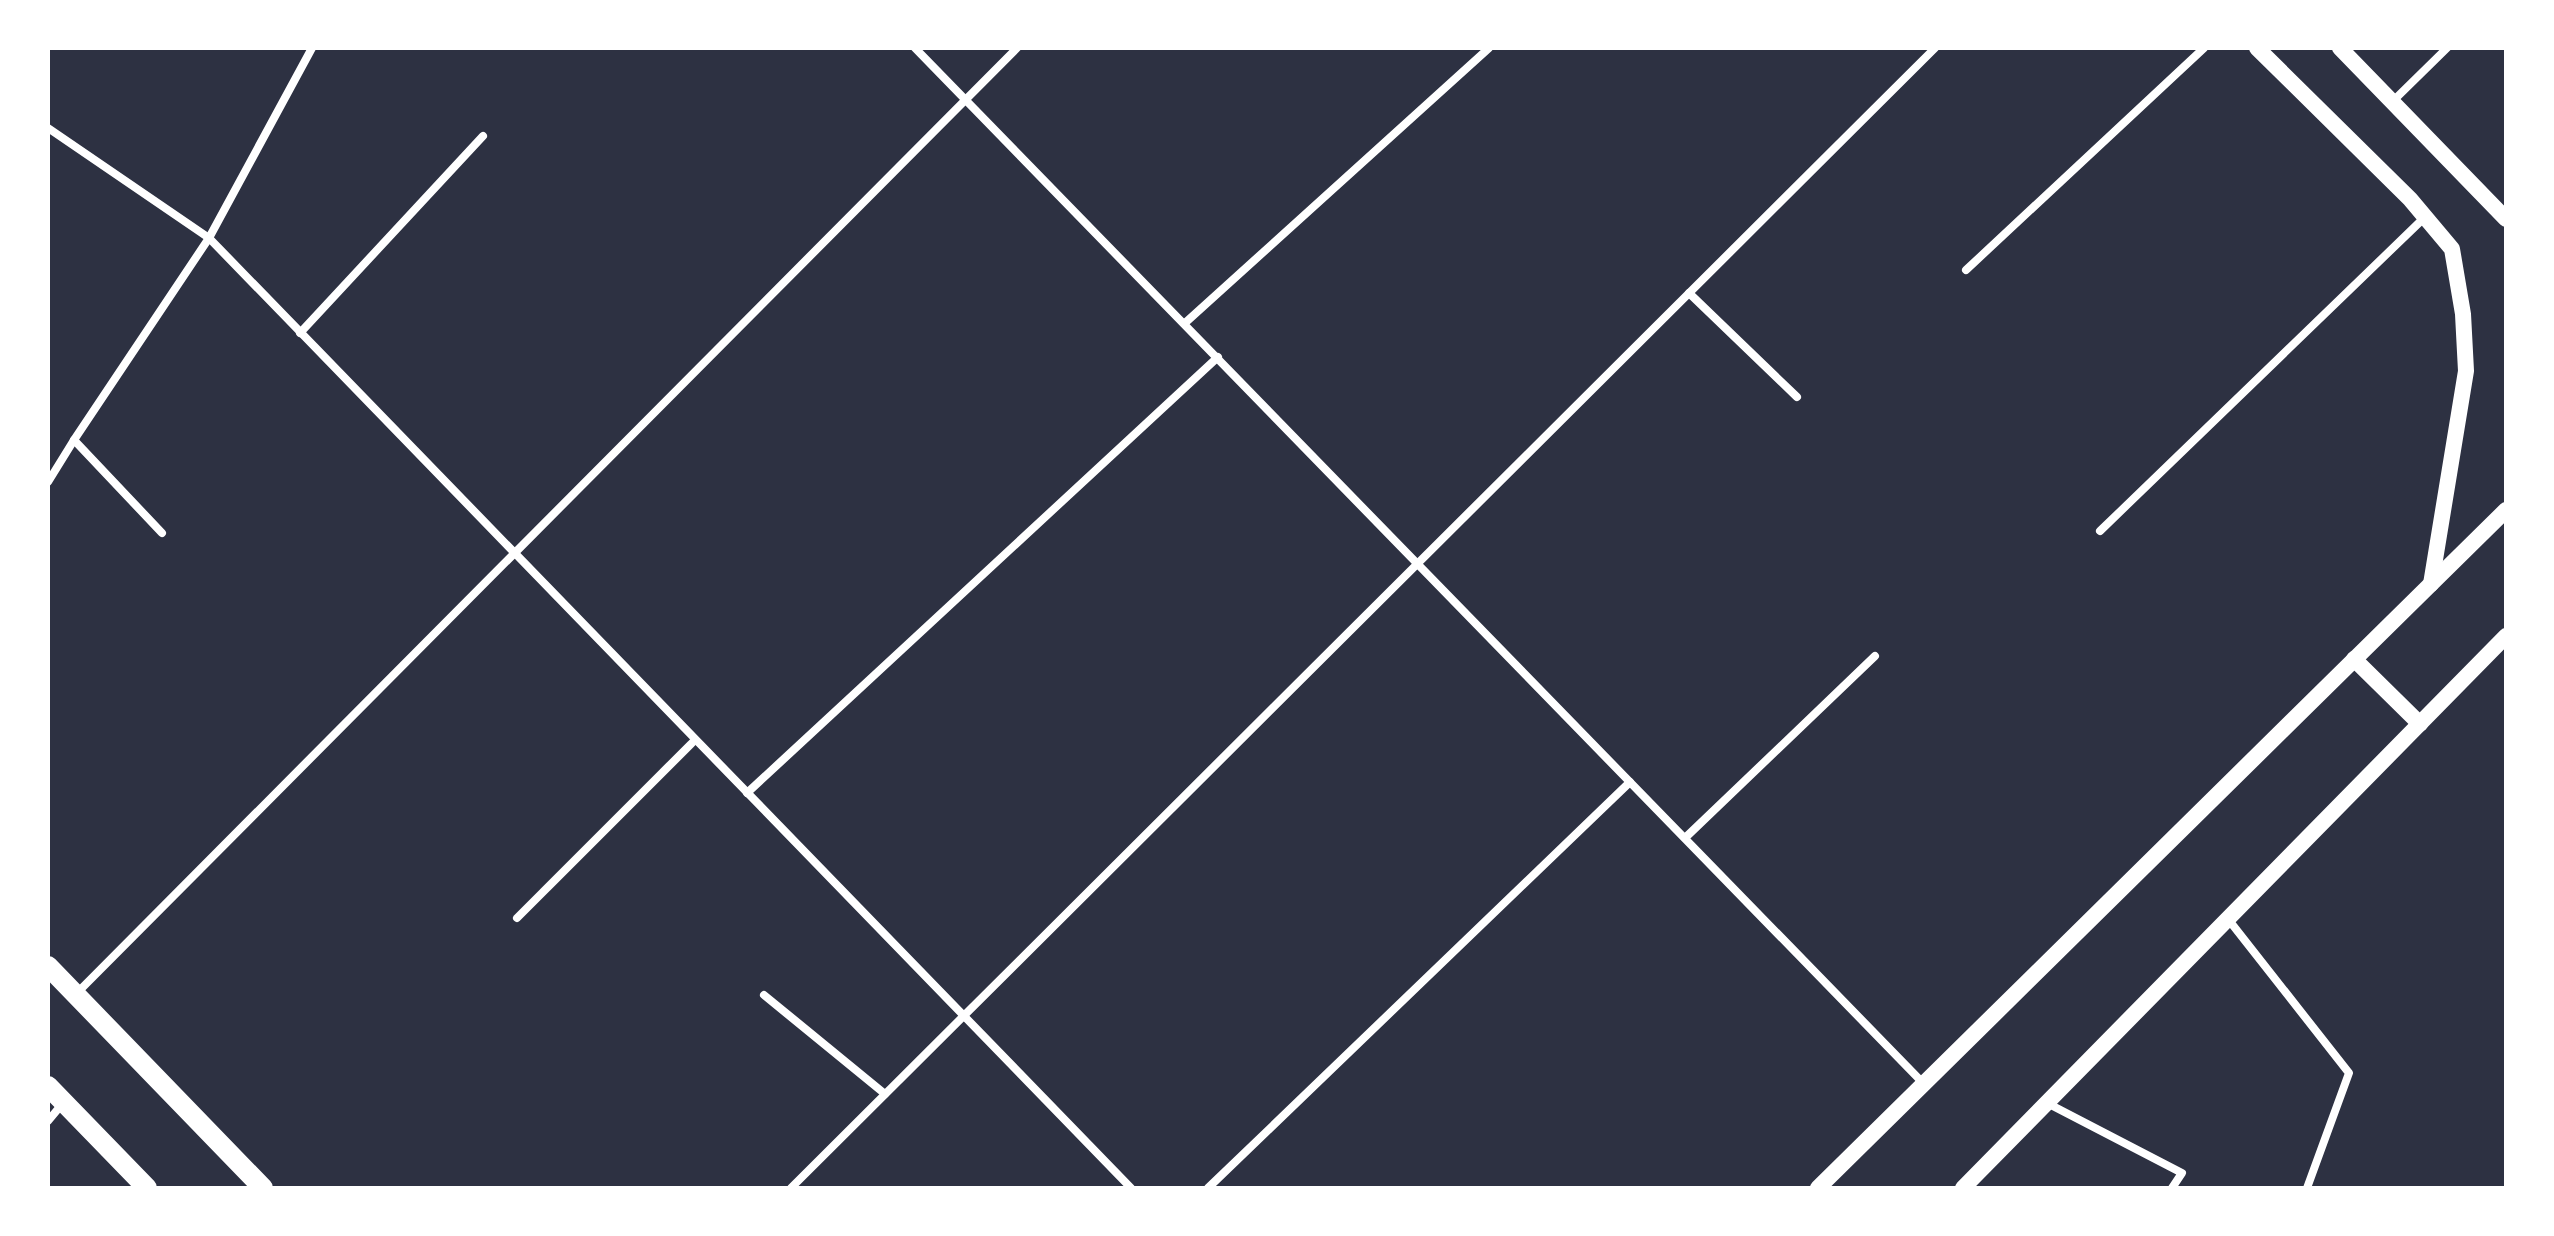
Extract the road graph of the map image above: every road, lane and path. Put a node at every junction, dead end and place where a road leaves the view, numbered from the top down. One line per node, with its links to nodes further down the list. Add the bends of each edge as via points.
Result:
1 (312, 48): 16 (street)
2 (915, 48): 10 (street)
3 (1017, 48): 10 (street)
4 (1489, 48): 19 (street)
5 (1935, 48): 18 (street)
6 (2204, 48): 17 (street)
7 (2257, 48): 14 (main road)
8 (2340, 48): 11 (main road)
9 (2447, 48): 11 (street)
10 (966, 100): 19 (street); 28 (street)
11 (2392, 102): 15 (main road)
12 (48, 128): 16 (street)
13 (483, 136): 20 (street)
14 (2425, 217): 26 (street); 30 (main road, via 2452,249 2466,371)
15 (2506, 219)
16 (209, 238): 20 (street); 23 (street)
17 (1966, 270)
18 (1689, 293): 22 (street); 29 (street)
19 (1185, 323): 21 (street)
20 (300, 333): 28 (street)
21 (1218, 357): 29 (street); 37 (street)
22 (1797, 397)
23 (74, 440): 24 (street); 27 (street)
24 (48, 482)
25 (2506, 510): 30 (main road)
26 (2100, 531)
27 (162, 533)
28 (514, 553): 35 (street); 42 (street)
29 (1418, 563): 36 (street); 44 (street)
30 (2431, 585): 33 (main road)
31 (2506, 636): 34 (main road)
32 (1875, 656): 38 (street)
33 (2354, 659): 34 (main road); 45 (main road)
34 (2420, 724): 40 (main road)
35 (695, 740): 37 (street); 39 (street)
36 (1630, 782): 38 (street); 55 (street)
37 (747, 793): 44 (street)
38 (1685, 838): 45 (street)
39 (517, 918)
40 (2228, 919): 49 (main road); 59 (street, via 2349,1073)
41 (48, 966): 42 (main road)
42 (75, 994): 52 (main road)
43 (764, 995): 47 (street)
44 (963, 1016): 47 (street); 54 (street)
45 (1924, 1084): 56 (main road)
46 (48, 1086): 48 (main road)
47 (885, 1094): 53 (street)
48 (64, 1102): 50 (street); 51 (main road)
49 (2047, 1103): 57 (main road); 58 (street, via 2182,1173)
50 (48, 1121)
51 (147, 1188)
52 (263, 1188)
53 (791, 1188)
54 (1131, 1188)
55 (1208, 1188)
56 (1818, 1188)
57 (1963, 1188)
58 (2172, 1188)
59 (2307, 1188)

